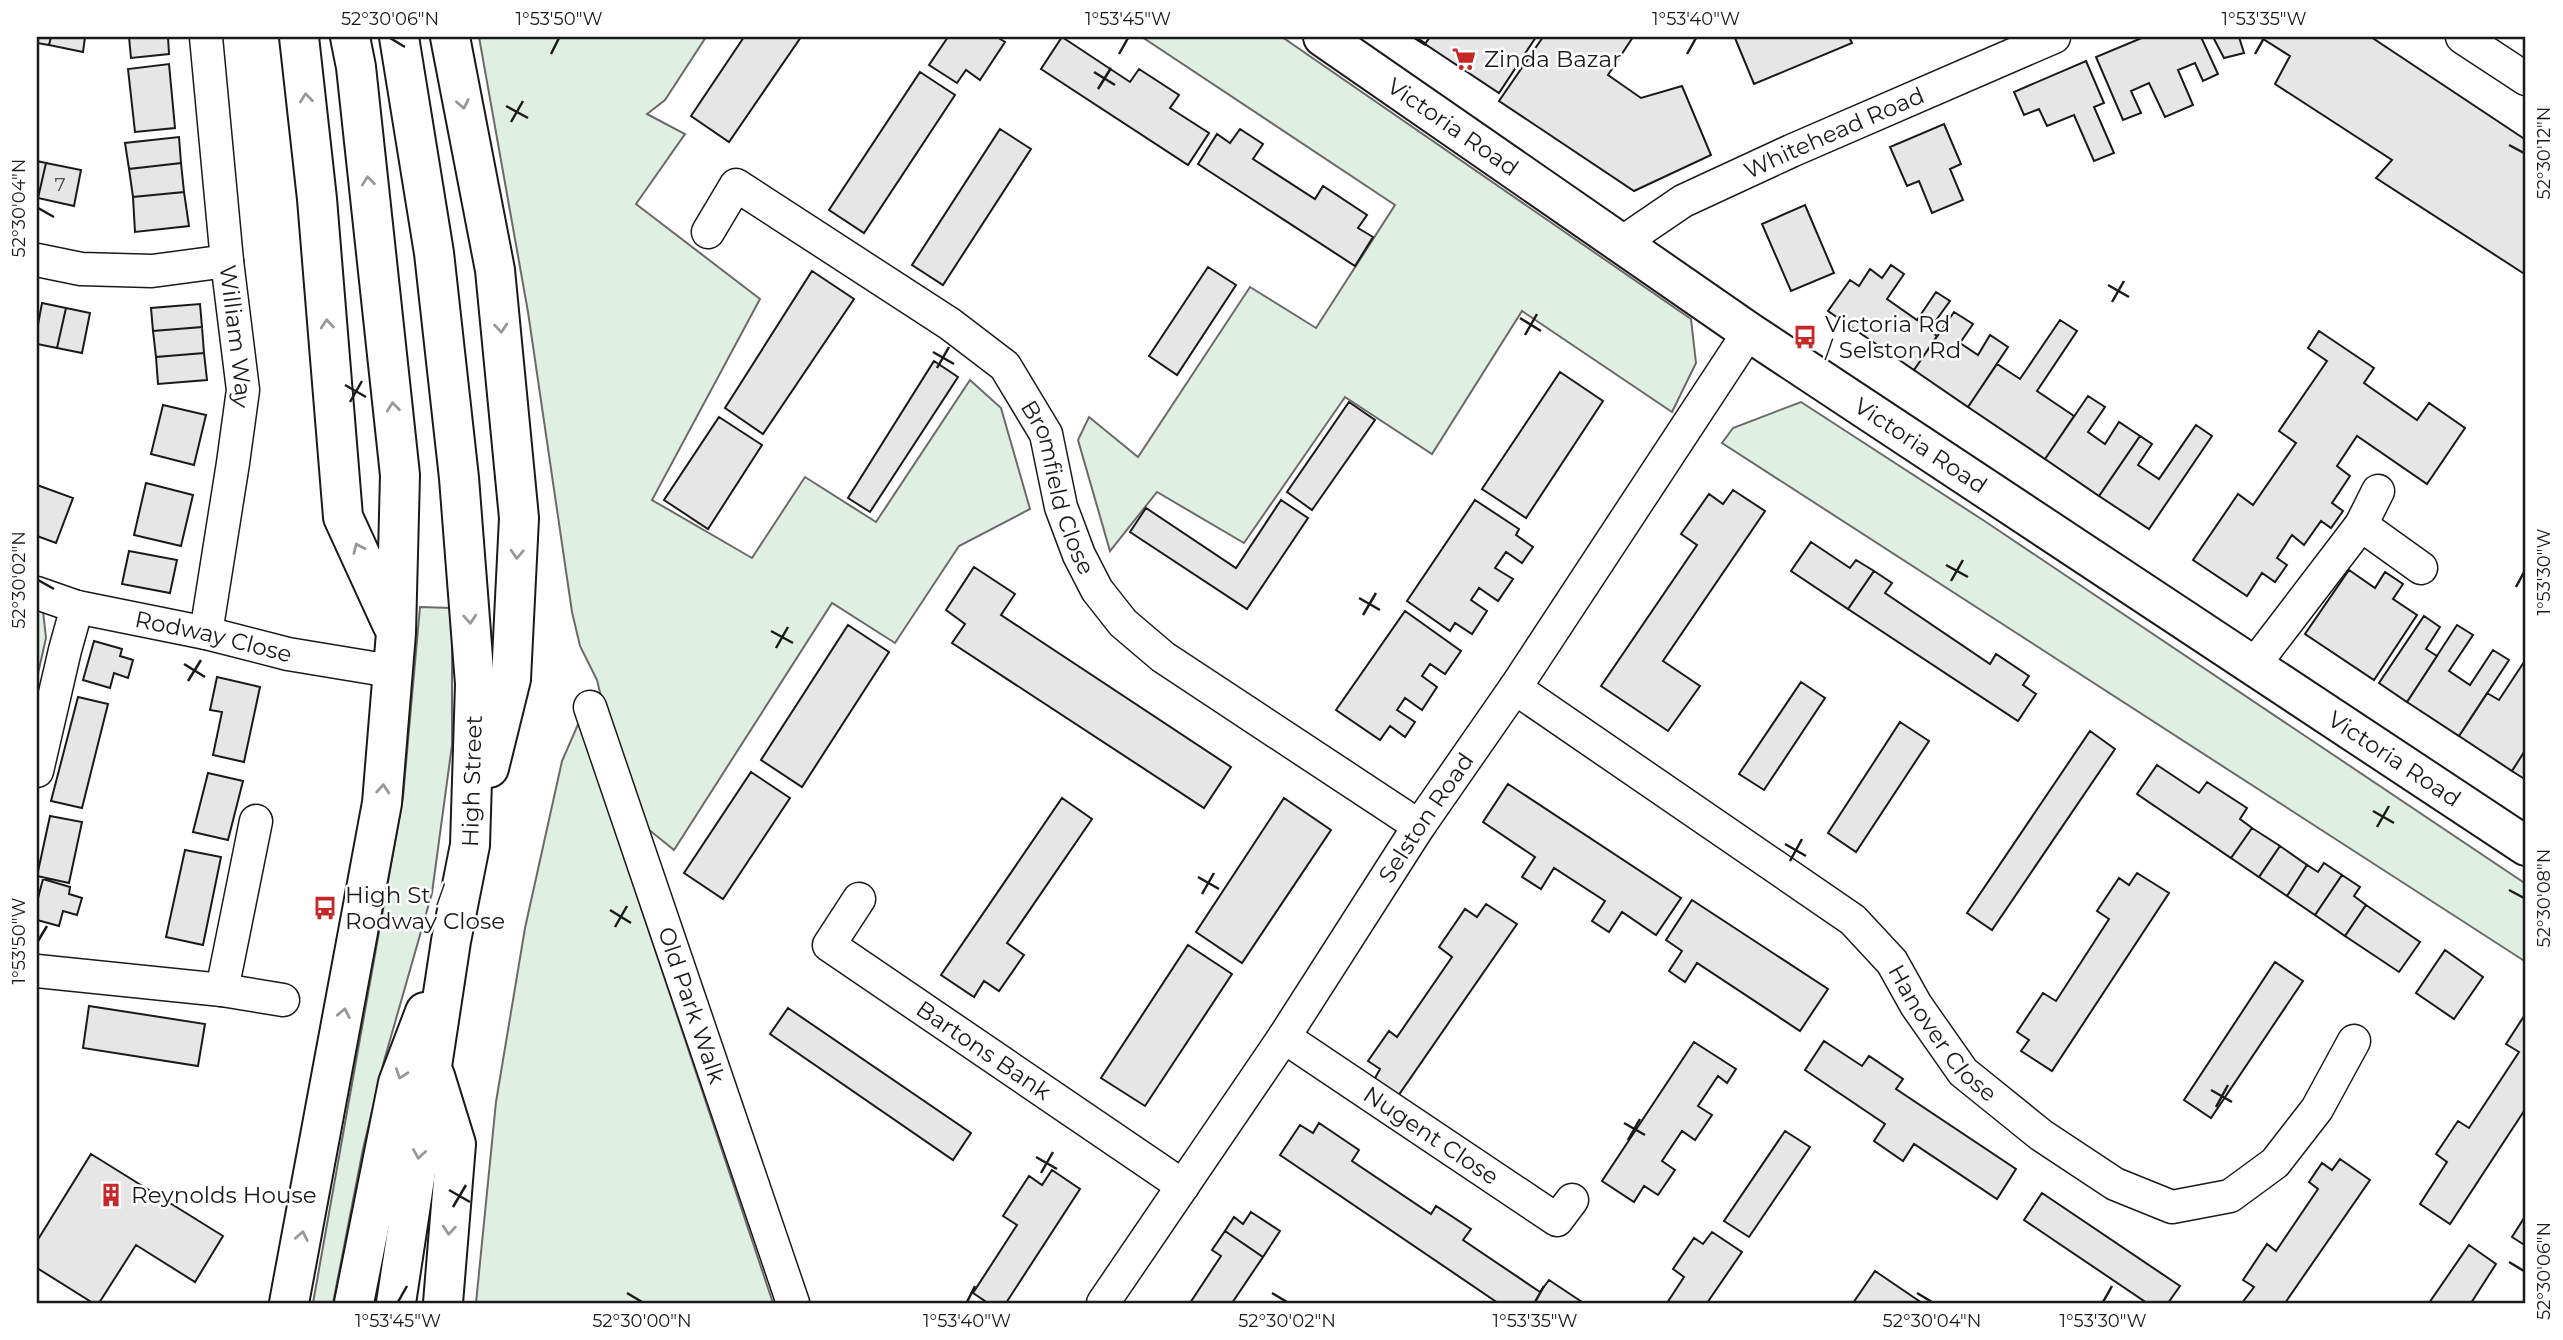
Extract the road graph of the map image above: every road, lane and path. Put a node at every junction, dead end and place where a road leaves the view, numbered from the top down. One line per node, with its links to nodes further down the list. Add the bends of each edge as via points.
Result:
1 (206, 37): 13 (street, William Way)
2 (299, 37): 21 (main road, one-way to 2, via 343,517)
3 (350, 37): 21 (main road, one-way to 3, via 400,475)
4 (399, 37): 29 (main road, High Street, one-way to 29, via 434,253 459,478 475,684)
5 (450, 37): 29 (main road, one-way to 29, via 495,270 519,518 511,679)
6 (1323, 37): 11 (main road, Victoria Road)
7 (2054, 37): 11 (street, Whitehead Road, via 1683,201)
8 (2462, 37): 9 (street)
9 (2526, 79)
10 (708, 232): 28 (street, Bromfield Close, via 736,185 950,324 1005,366 1046,434 1061,507 1079,555 1097,590 1123,623 1163,657)
11 (1620, 244): 14 (main road, Victoria Road)
12 (37, 260): 13 (street, via 80,269 152,271)
13 (227, 261): 20 (street, William Way, via 243,390)
14 (1749, 332): 22 (main road, Victoria Road); 24 (street, Selston Road)
15 (2378, 491): 16 (street)
16 (2361, 525): 17 (street); 22 (street)
17 (2421, 568)
18 (37, 593): 19 (street, Rodway Close)
19 (77, 607): 20 (street, Rodway Close); 26 (street)
20 (206, 633): 23 (street, Rodway Close, via 288,654)
21 (396, 633): 23 (main road)
22 (2254, 665): 30 (main road, Victoria Road)
23 (391, 671): 41 (main road, one-way to 23, via 382,803)
24 (1515, 688): 28 (street, Selston Road); 37 (street, Hanover Close, via 1853,920 1892,962 1964,1072 2041,1135 2115,1184 2172,1207 2230,1196 2275,1163 2316,1109)
25 (590, 707): 45 (street, Old Park Walk)
26 (37, 771)
27 (256, 821): 34 (street)
28 (1419, 826): 36 (street, Selston Road)
29 (470, 845): 32 (main road, High Street)
30 (2526, 846)
31 (859, 899): 39 (street, Bartons Bank, via 829,945)
32 (452, 941): 38 (main road, High Street); 42 (main road, one-way to 42, via 398,1083)
33 (37, 971): 34 (street)
34 (222, 990): 35 (street)
35 (283, 1000)
36 (1284, 1037): 39 (street, Selston Road); 40 (street, Nugent Close, via 1558,1220)
37 (2354, 1041)
38 (432, 1068): 43 (main road, High Street, one-way to 43); 44 (main road, one-way to 44, via 456,1144)
39 (1183, 1186): 46 (street, Selston Road)
40 (1572, 1200)
41 (289, 1303)
42 (354, 1303)
43 (396, 1303)
44 (443, 1303)
45 (793, 1303)
46 (1103, 1303)

